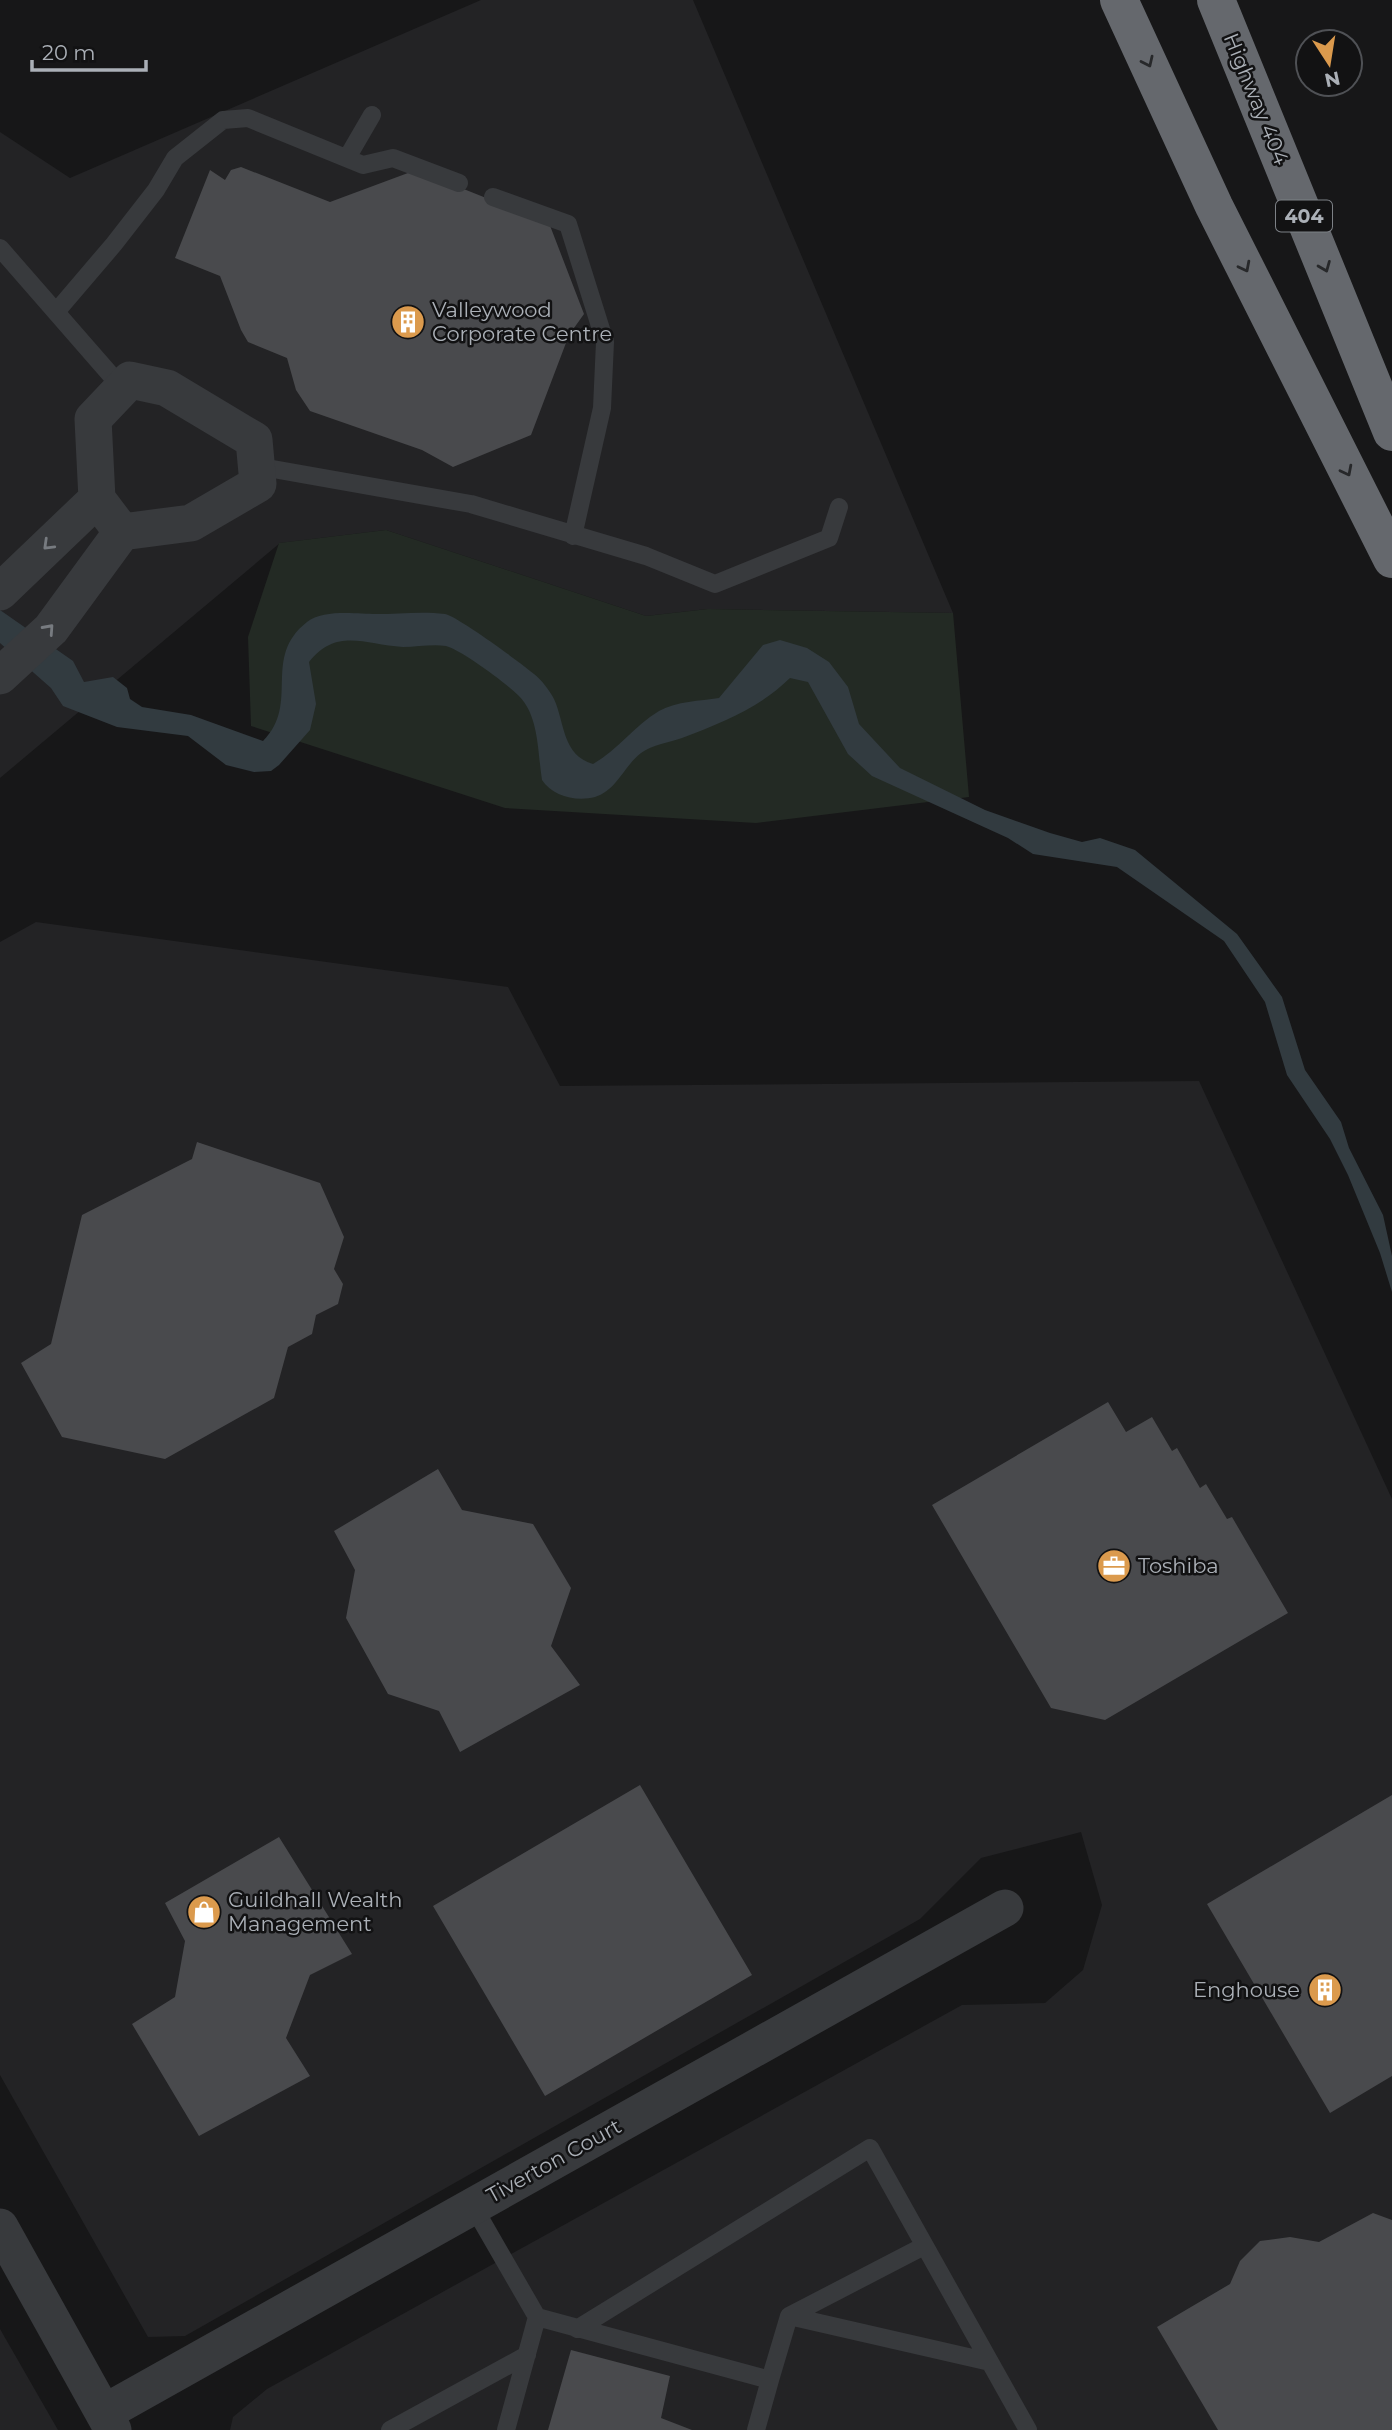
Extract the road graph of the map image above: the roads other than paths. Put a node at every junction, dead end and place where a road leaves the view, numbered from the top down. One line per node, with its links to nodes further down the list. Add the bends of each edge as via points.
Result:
1 (1119, 0): 16 (highway, one-way to 16, via 1214,206)
2 (1216, 0): 10 (highway, Highway 404 / 404, one-way to 10)
3 (372, 115): 4 (lane)
4 (347, 159): 5 (lane, via 363,165 393,158); 8 (lane, via 248,118 223,120 175,158 123,233)
5 (459, 183)
6 (494, 197): 15 (lane, via 568,224 605,342 602,408)
7 (0, 248): 8 (lane)
8 (56, 312): 9 (lane)
9 (123, 388): 11 (street, via 130,380 167,387 254,440); 12 (street, via 93,419)
10 (1392, 432)
11 (257, 466): 14 (street, via 258,484 191,523); 15 (lane, via 471,504)
12 (97, 499): 14 (street); 17 (street, one-way to 17)
13 (839, 507): 15 (lane, via 829,538 715,584 646,556)
14 (122, 532): 18 (street, one-way to 14, via 51,629)
15 (573, 536)
16 (1392, 559)
17 (0, 592)
18 (0, 676)
19 (1005, 1908): 20 (street, Tiverton Court)
20 (473, 2206): 24 (lane); 29 (street, Tiverton Court)
21 (0, 2227): 29 (street)
22 (924, 2246): 23 (lane); 25 (lane, via 870,2148); 27 (lane)
23 (789, 2316): 27 (lane); 28 (lane)
24 (537, 2317): 25 (lane); 26 (lane)
25 (577, 2329): 28 (lane)
26 (527, 2356): 31 (lane); 32 (lane)
27 (990, 2361): 33 (lane)
28 (770, 2380): 30 (lane)
29 (109, 2422)
30 (759, 2429)
31 (390, 2430)
32 (506, 2430)
33 (1028, 2430)

